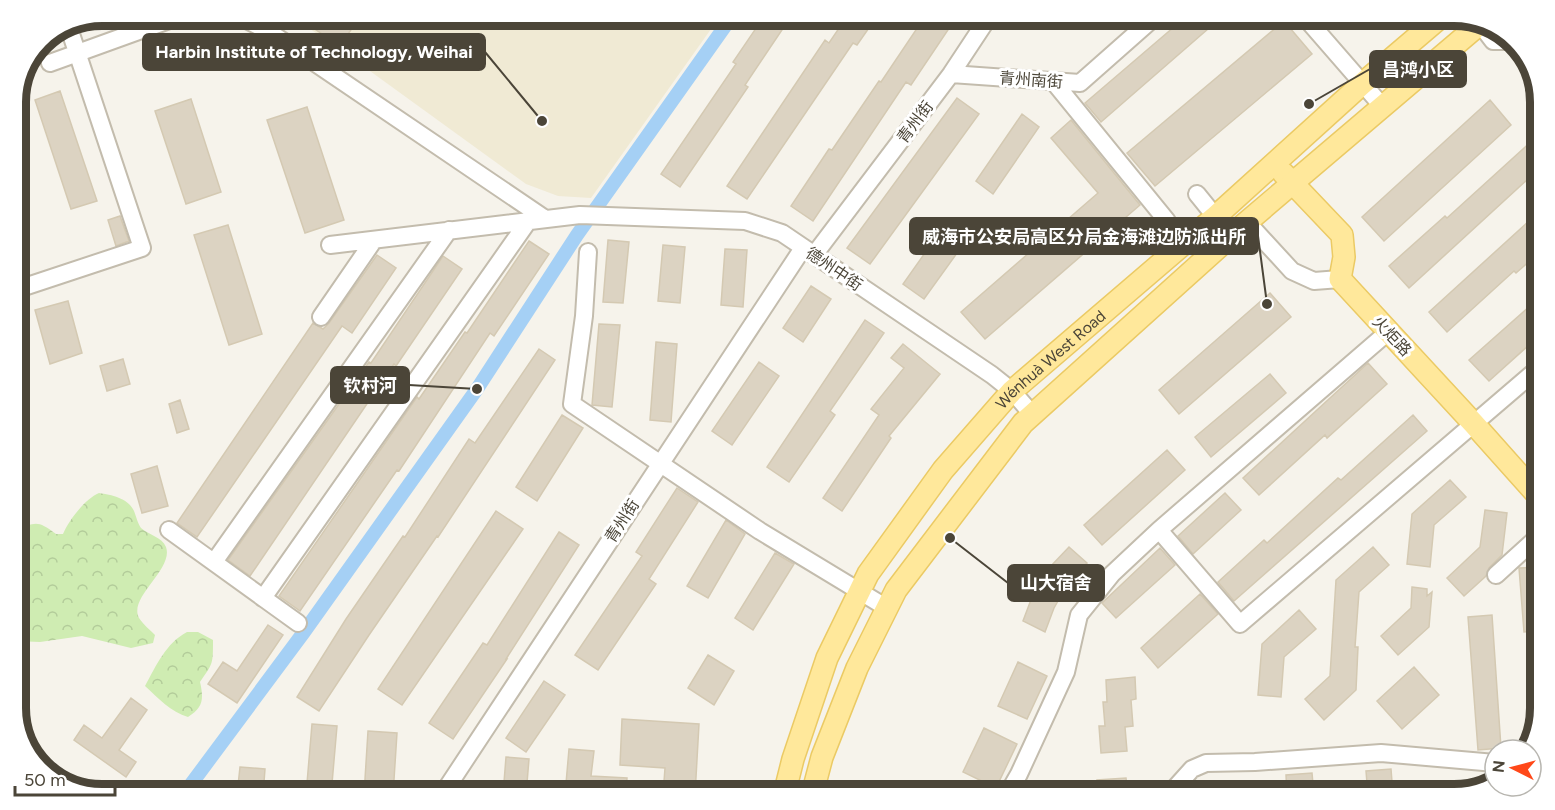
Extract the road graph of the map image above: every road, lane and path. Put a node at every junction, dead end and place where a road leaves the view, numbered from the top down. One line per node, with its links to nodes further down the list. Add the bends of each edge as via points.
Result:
1 (154, 25): 11 (street)
2 (256, 25): 21 (street)
3 (983, 25): 13 (street, 青州街)
4 (1146, 25): 14 (street, 青州南街, via 1080,83)
5 (1312, 25): 15 (street)
6 (1431, 25): 15 (main road, Wénhuà West Road)
7 (1475, 29): 16 (main road, Wénhuà West Road)
8 (70, 32): 11 (street)
9 (1488, 34): 10 (street, via 1493,41)
10 (1500, 41)
11 (77, 51): 12 (street); 31 (street, via 142,248)
12 (50, 63)
13 (951, 74): 14 (street, 青州南街); 28 (street, 青州街)
14 (1053, 81): 22 (street)
15 (1362, 84): 16 (street); 17 (main road, Wénhuà West Road)
16 (1383, 107): 18 (main road, Wénhuà West Road)
17 (1274, 164): 18 (main road); 20 (main road, Wénhuà West Road)
18 (1293, 183): 23 (main road, Wénhuà West Road); 30 (main road, via 1342,235)
19 (1197, 194): 20 (street)
20 (1215, 217): 25 (street); 35 (main road, Wénhuà West Road)
21 (537, 219): 24 (street, 德州中街); 28 (street, 德州中街, via 601,215 745,221 782,233); 46 (street)
22 (1167, 221)
23 (1247, 222): 25 (main road, Wénhuà West Road); 30 (street, via 1292,271 1314,281)
24 (449, 230): 26 (street, 德州中街); 43 (street)
25 (1231, 236): 36 (main road, Wénhuà West Road)
26 (374, 240): 27 (street, 德州中街); 32 (street)
27 (330, 245)
28 (809, 251): 35 (street, 德州中街); 38 (street, 青州街)
29 (588, 252): 38 (street, via 572,404)
30 (1340, 279): 33 (main road, 火炬路)
31 (26, 286)
32 (321, 317)
33 (1388, 333): 37 (main road, 火炬路); 41 (street)
34 (1529, 376): 37 (street)
35 (1012, 391): 36 (street, 德州中街); 45 (main road, Wénhuà West Road, via 943,470 868,574)
36 (1033, 415): 47 (main road, Wénhuà West Road, via 966,495)
37 (1474, 424): 39 (main road, 火炬路); 41 (street, via 1240,624)
38 (660, 464): 45 (street); 50 (street, 青州街)
39 (1530, 486)
40 (169, 530): 43 (street)
41 (1159, 530): 53 (street, via 1112,574 1079,615 1066,672)
42 (1530, 544): 44 (street)
43 (214, 562): 46 (street)
44 (1496, 575)
45 (860, 592): 47 (street); 51 (main road, Wénhuà West Road, via 827,658)
46 (263, 598): 48 (street)
47 (887, 608): 52 (main road, Wénhuà West Road, via 857,668)
48 (297, 623)
49 (1483, 762): 54 (street, via 1381,753 1206,763 1191,770)
50 (449, 784)
51 (787, 784)
52 (815, 784)
53 (1013, 784)
54 (1178, 784)

